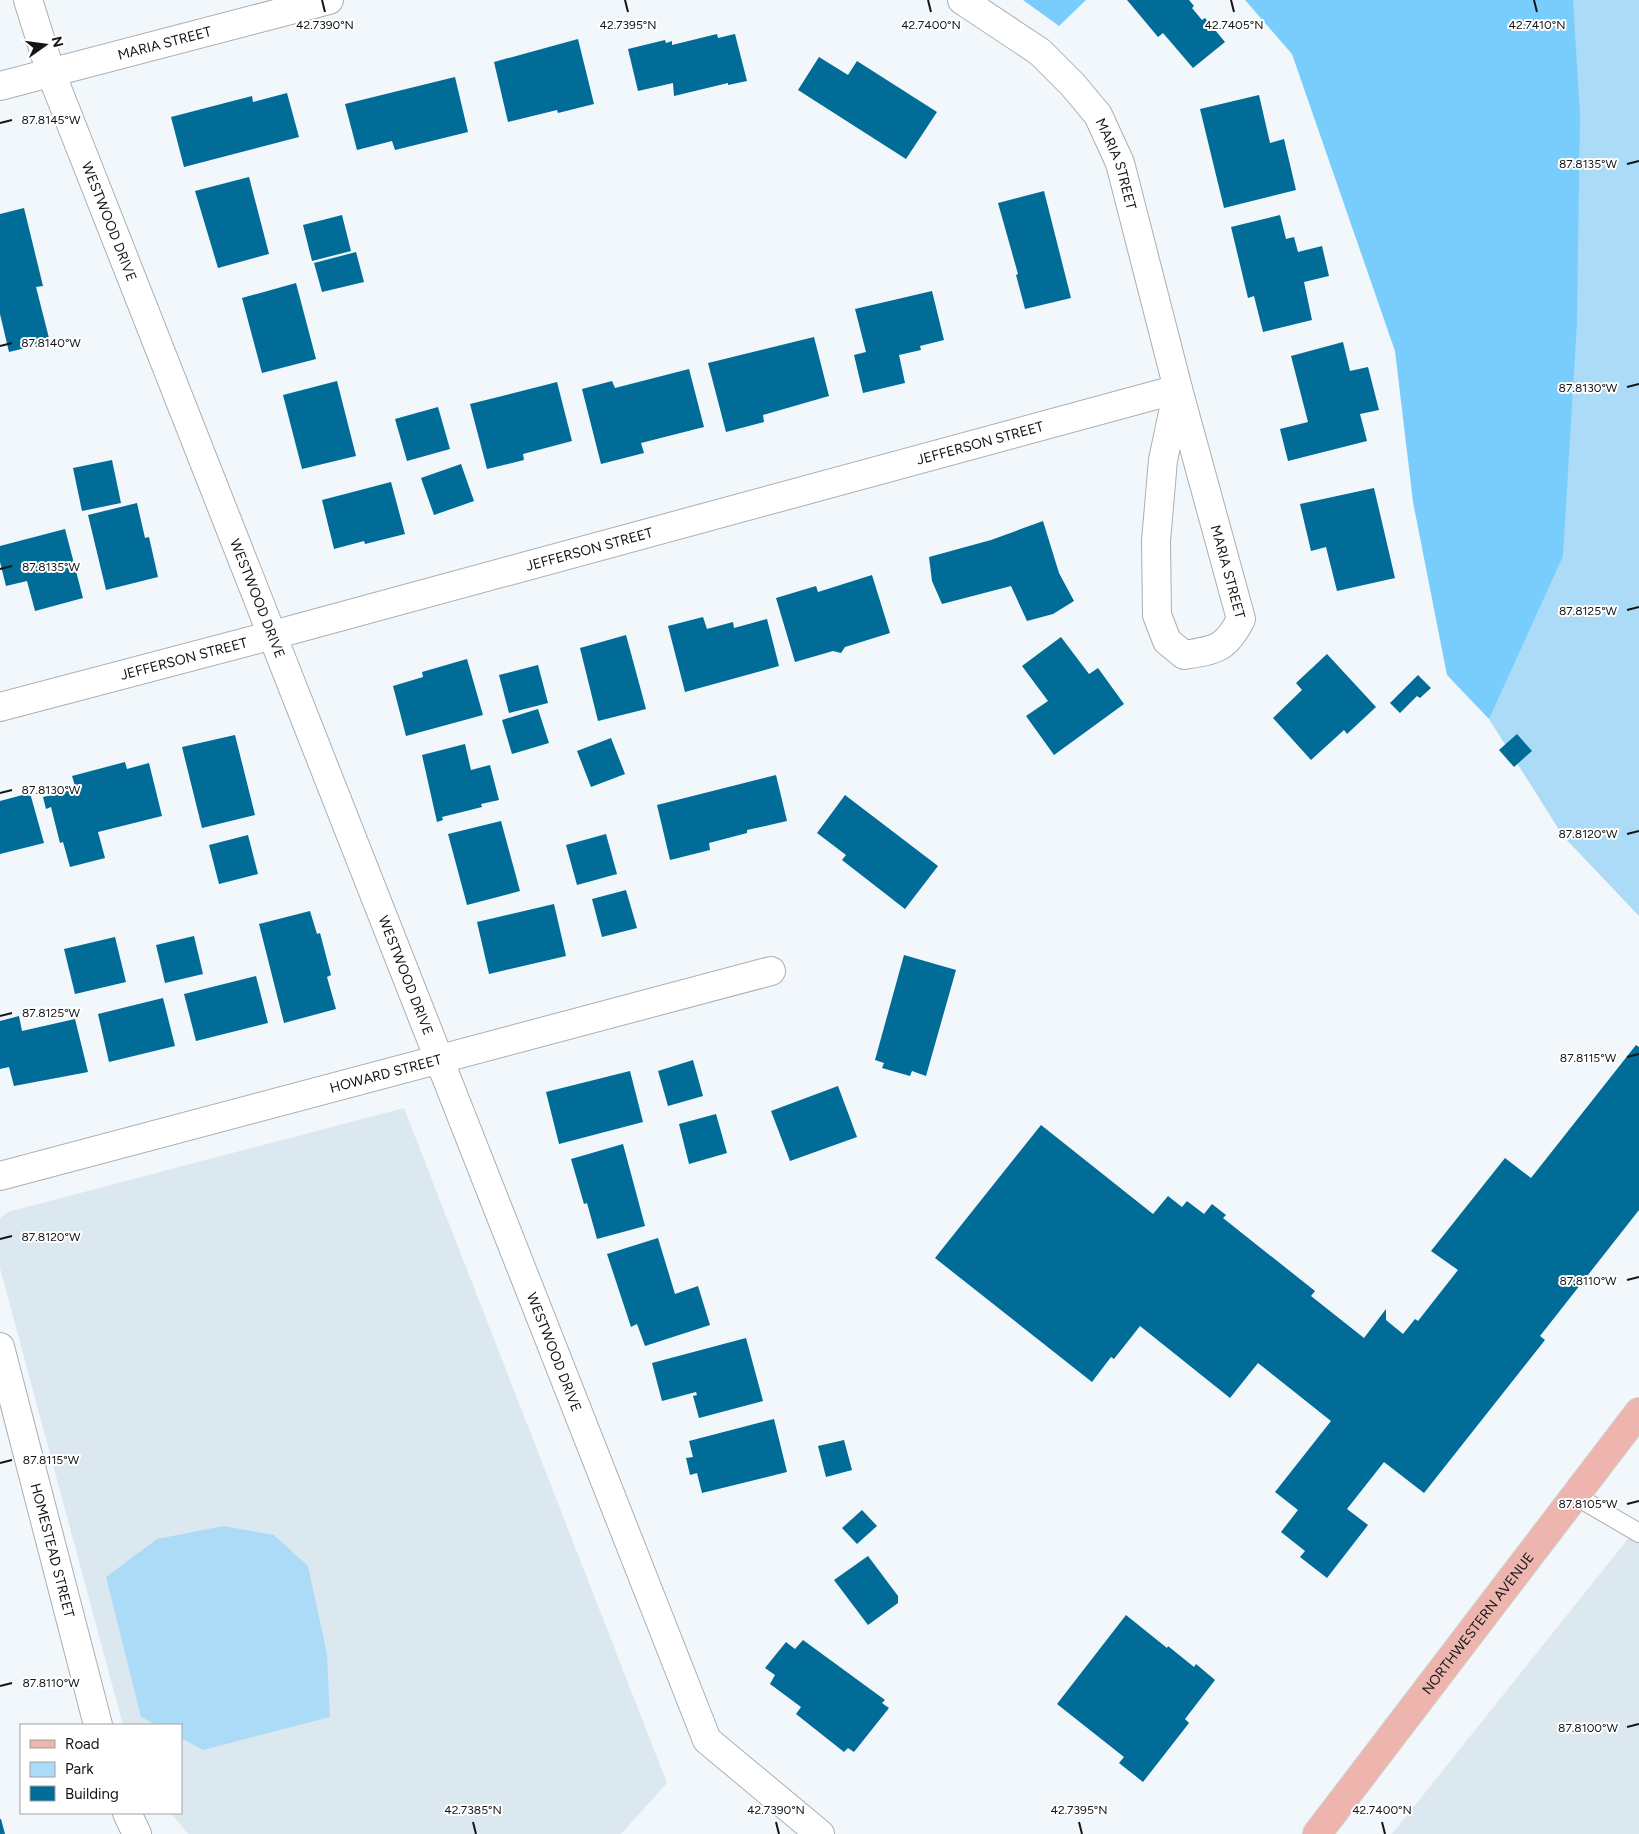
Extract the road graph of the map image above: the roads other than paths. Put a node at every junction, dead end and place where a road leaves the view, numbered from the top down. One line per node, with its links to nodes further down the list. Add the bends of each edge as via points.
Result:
1 (28, 0): 4 (street, WESTWOOD DRIVE)
2 (329, 0): 4 (street, MARIA STREET)
3 (962, 0): 6 (street, MARIA STREET, via 1040,52 1098,115 1120,162)
4 (51, 73): 5 (street, MARIA STREET); 7 (street, WESTWOOD DRIVE)
5 (0, 86)
6 (1178, 389): 6 (street, MARIA STREET, via 1164,460 1156,541 1157,615 1167,641 1184,655 1209,651 1231,639 1241,619); 7 (street, JEFFERSON STREET)
7 (273, 635): 8 (street, JEFFERSON STREET); 10 (street, WESTWOOD DRIVE)
8 (0, 707)
9 (771, 971): 10 (street, HOWARD STREET)
10 (439, 1059): 11 (street, HOWARD STREET); 19 (street, WESTWOOD DRIVE, via 707,1740)
11 (0, 1176)
12 (0, 1347): 16 (street, HOMESTEAD STREET)
13 (1639, 1412): 14 (main road, NORTHWESTERN AVENUE)
14 (1574, 1495): 15 (lane); 20 (main road, NORTHWESTERN AVENUE)
15 (1639, 1533)
16 (98, 1724)
17 (127, 1814): 18 (street)
18 (137, 1834)
19 (820, 1834)
20 (1317, 1834)

